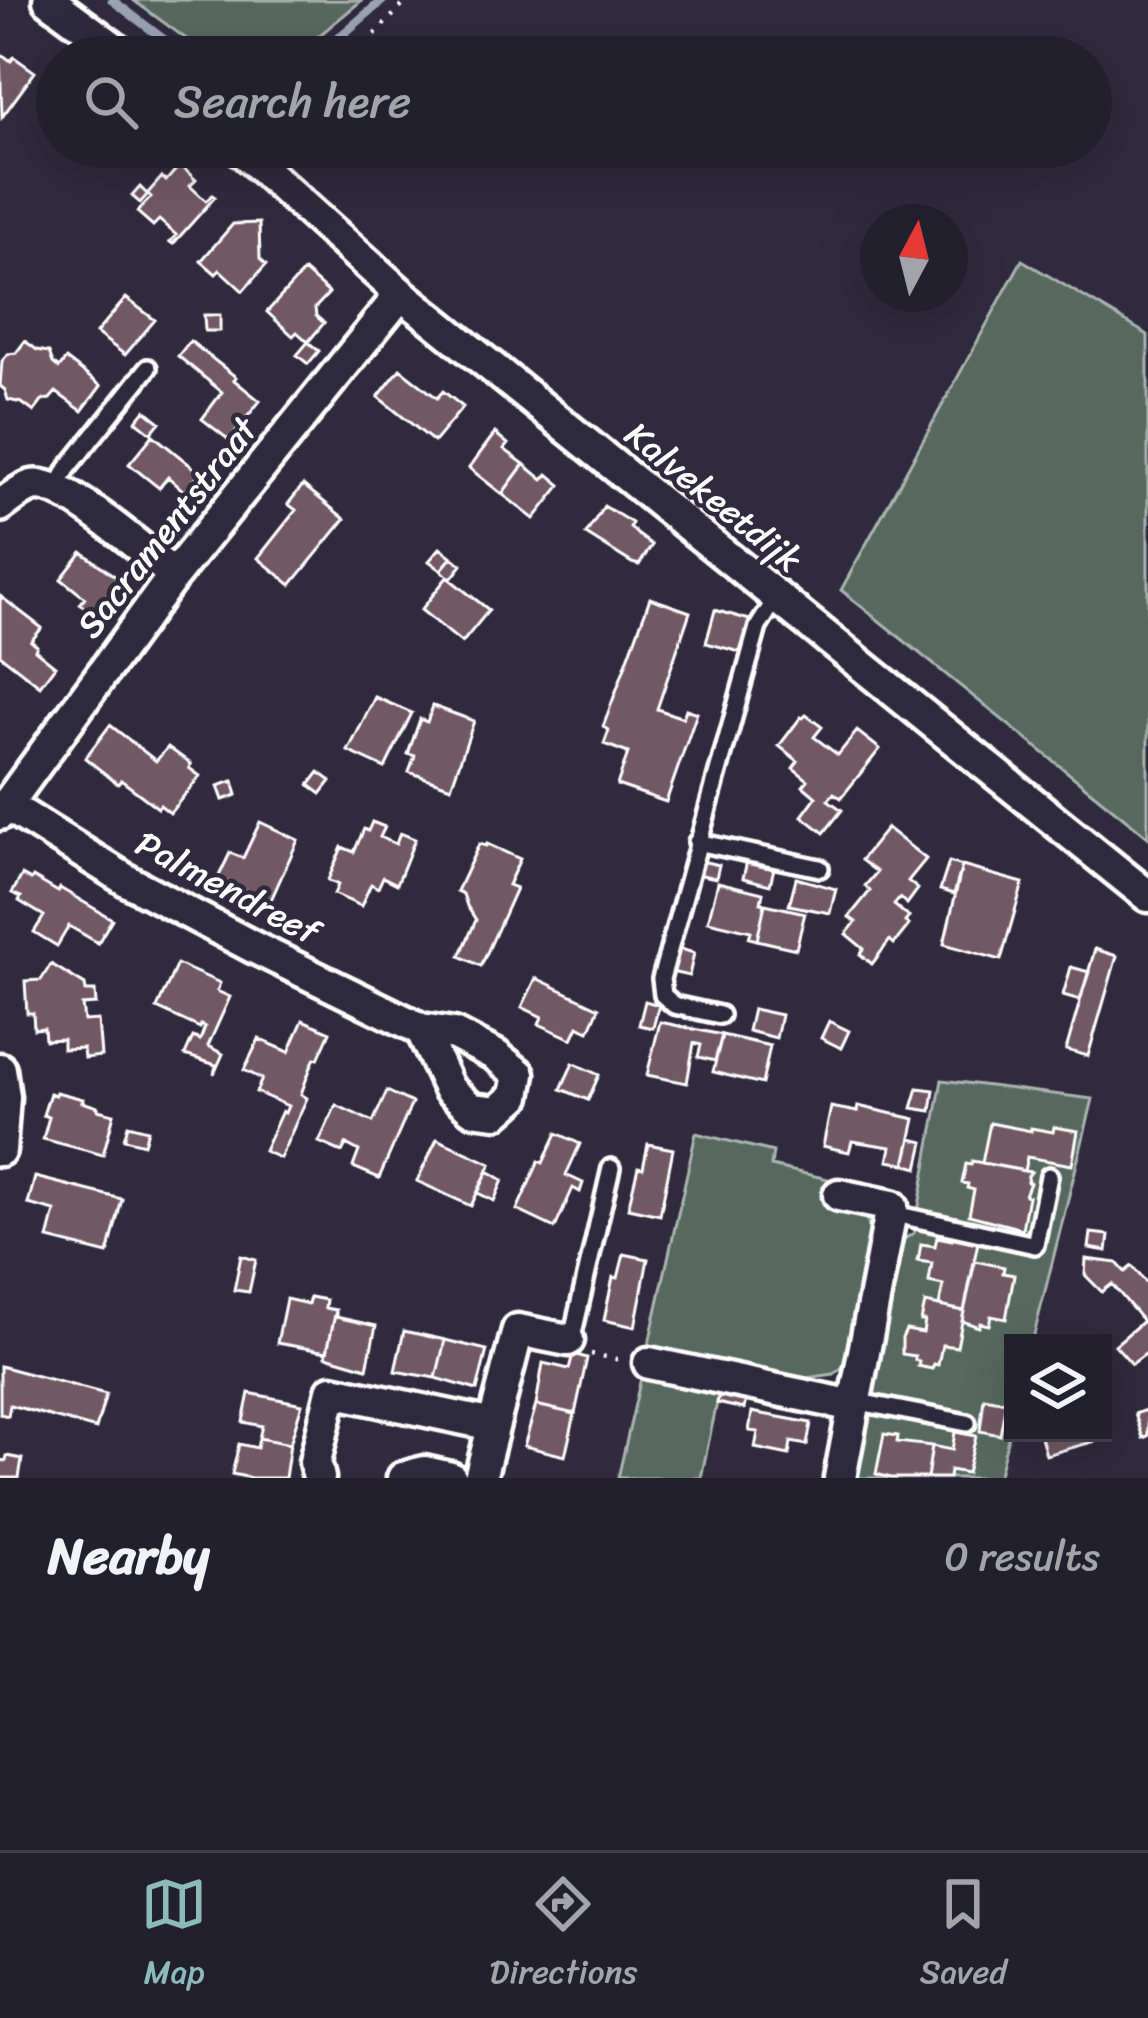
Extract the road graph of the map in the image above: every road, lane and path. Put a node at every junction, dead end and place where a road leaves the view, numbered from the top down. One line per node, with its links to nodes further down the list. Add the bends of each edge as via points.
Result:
1 (49, 0): 3 (street)
2 (408, 0): 4 (path)
3 (98, 36)
4 (369, 36)
5 (261, 168): 6 (street, Kalvekeetdijk)
6 (401, 294): 10 (street, Sacramentstraat); 11 (street, Kalvekeetdijk)
7 (148, 368): 8 (lane)
8 (57, 489): 9 (street, via 30,486); 10 (street)
9 (0, 506)
10 (174, 575): 12 (street, Sacramentstraat)
11 (776, 597): 13 (lane, via 758,627); 15 (street, Kalvekeetdijk)
12 (2, 809): 17 (street, Palmendreef, via 255,949)
13 (697, 842): 14 (lane); 16 (lane, via 663,995)
14 (820, 868)
15 (1148, 896)
16 (720, 1015)
17 (422, 1029)
18 (0, 1069): 19 (street)
19 (0, 1150)
20 (611, 1168): 24 (lane)
21 (1048, 1176): 23 (lane, via 1035,1245)
22 (839, 1195): 23 (street, via 892,1206)
23 (890, 1214): 26 (street)
24 (568, 1340): 25 (path, via 574,1351); 28 (street, via 518,1330)
25 (650, 1363): 26 (street)
26 (854, 1403): 27 (lane); 33 (street)
27 (967, 1423)
28 (494, 1425): 29 (street, via 332,1390 315,1462); 32 (street)
29 (319, 1478)
30 (403, 1478): 31 (street)
31 (451, 1478)
32 (480, 1478)
33 (840, 1478)

